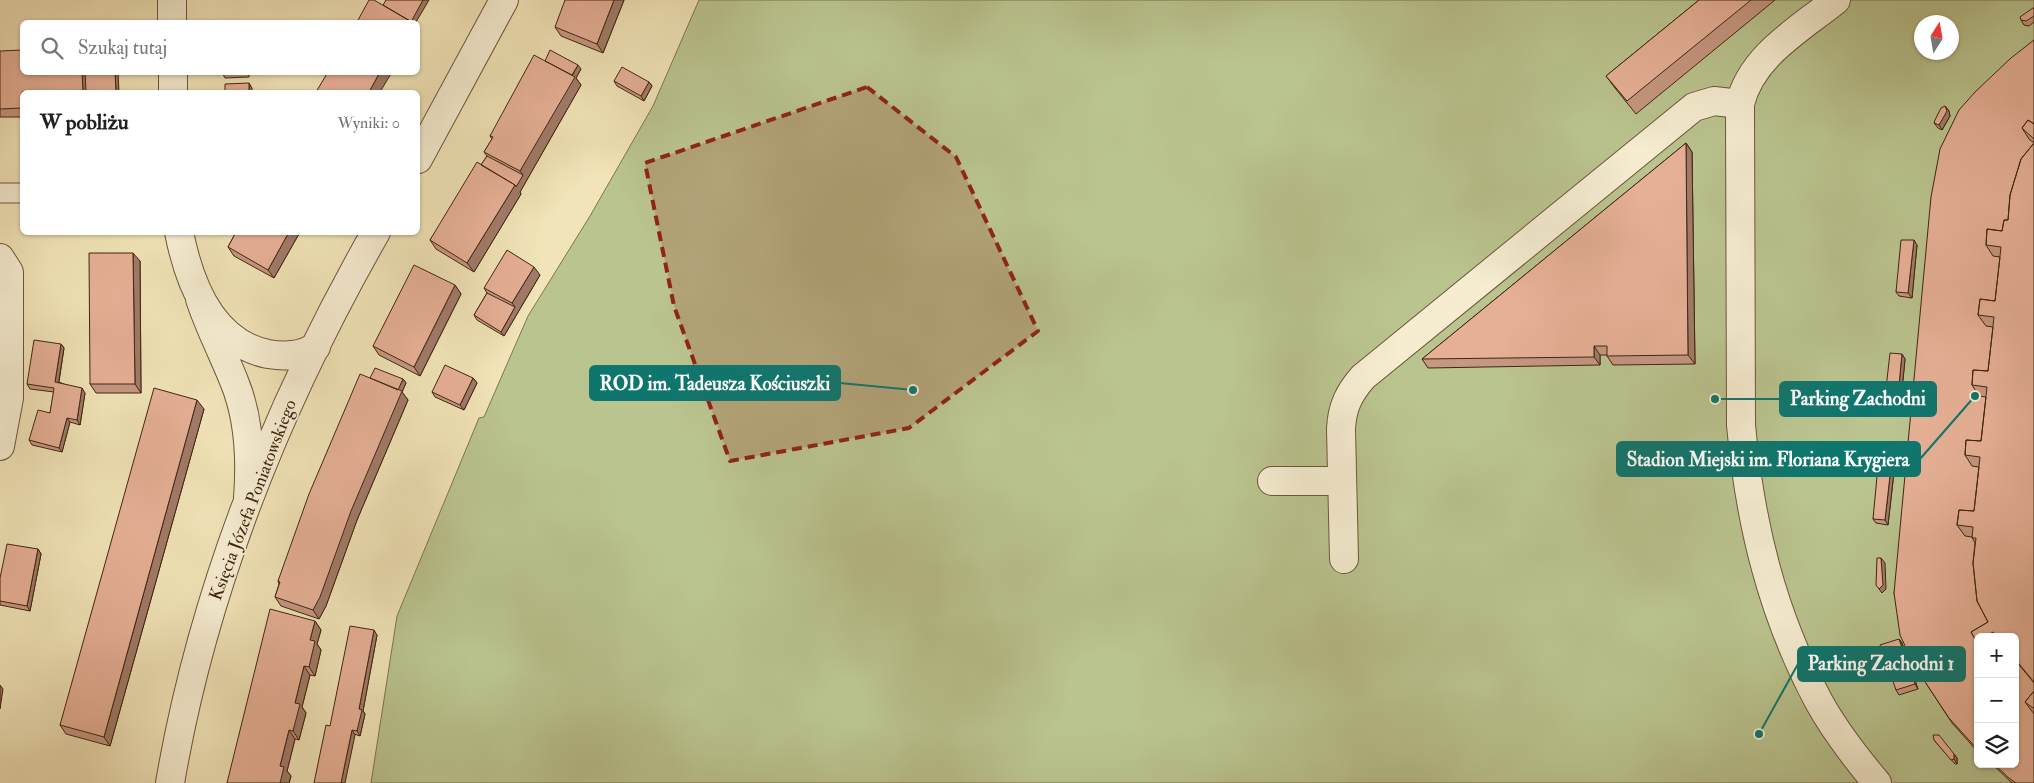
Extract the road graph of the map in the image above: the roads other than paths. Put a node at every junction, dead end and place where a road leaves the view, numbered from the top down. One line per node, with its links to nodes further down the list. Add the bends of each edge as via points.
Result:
1 (172, 0): 4 (street)
2 (504, 0): 8 (street)
3 (1836, 0): 7 (street, via 1759,64 1743,88)
4 (172, 20)
5 (173, 75): 6 (street)
6 (173, 90)
7 (1740, 104): 18 (street, via 1714,101 1694,107 1363,377 1353,389 1342,414); 22 (street, via 1741,425 1756,535 1775,600 1820,703)
8 (420, 155)
9 (0, 193): 10 (lane)
10 (20, 193)
11 (180, 235): 14 (street, via 192,283)
12 (374, 235): 15 (street, Księcia Józefa Poniatowskiego)
13 (0, 258): 16 (street, via 9,272 9,398)
14 (200, 299): 15 (street, via 233,339 253,350 288,356 300,355); 19 (street, via 243,408 250,469)
15 (316, 347): 19 (street, Księcia Józefa Poniatowskiego)
16 (0, 446)
17 (1272, 481): 18 (street)
18 (1341, 481): 20 (street)
19 (248, 505): 21 (street, Księcia Józefa Poniatowskiego, via 198,658)
20 (1344, 559)
21 (170, 783)
22 (1877, 783)

